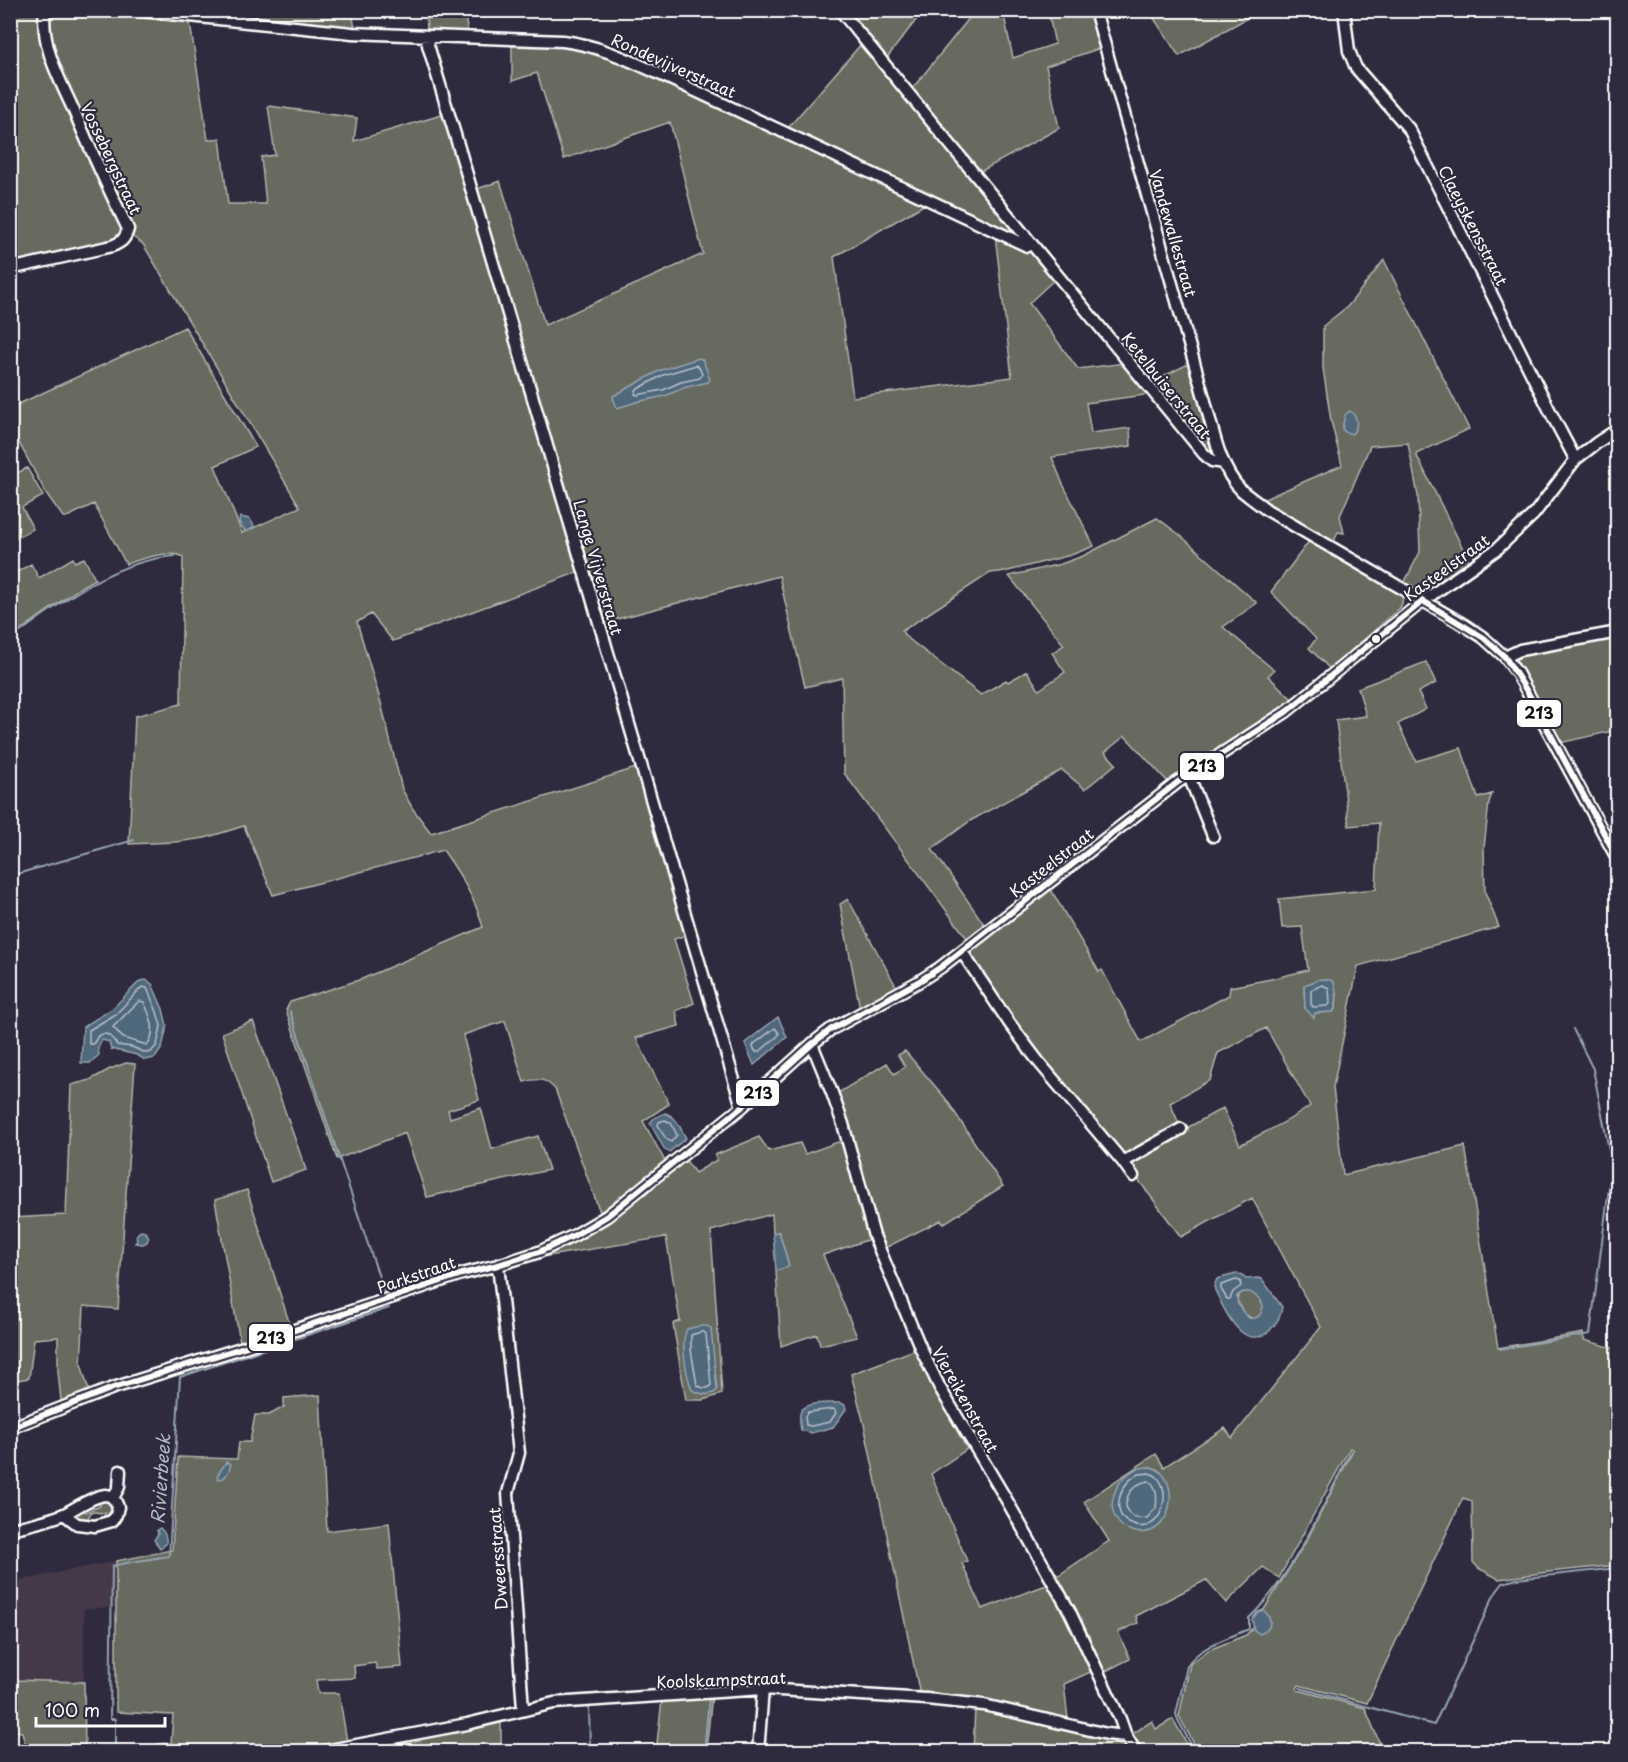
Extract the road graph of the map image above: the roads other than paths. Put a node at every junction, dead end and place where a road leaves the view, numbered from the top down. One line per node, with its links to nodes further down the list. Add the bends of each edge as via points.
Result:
1 (45, 10): 8 (street, Vossebergstraat, via 49,55 128,229 125,238 112,246)
2 (132, 10): 6 (street, Rondevijverstraat, via 352,33)
3 (840, 10): 7 (street, Ketelbuiserstraat)
4 (1095, 10): 11 (street, Vandewallestraat)
5 (1344, 10): 10 (street, Claeyskensstraat, via 1349,51 1356,68 1409,129)
6 (428, 36): 7 (street, Rondevijverstraat, via 563,41 609,51 1027,246); 20 (street, Lange Vijverstraat)
7 (1031, 244): 11 (street, Ketelbuiserstraat, via 1204,454)
8 (10, 269)
9 (1617, 429): 10 (street, Kasteelstraat)
10 (1576, 459): 12 (street, Kasteelstraat, via 1511,537)
11 (1224, 463): 12 (street, Ketelbuiserstraat, via 1241,490 1267,510)
12 (1423, 601): 14 (street, Ketelbuiserstraat, via 1484,638); 15 (street, Kasteelstraat, via 1286,712)
13 (1617, 632): 14 (street, via 1520,650)
14 (1505, 657): 17 (street, Ketelbuiserstraat)
15 (1188, 774): 16 (street); 18 (street, Kasteelstraat)
16 (1213, 836)
17 (1617, 860)
18 (962, 952): 19 (street, Kasteelstraat); 22 (street, via 1038,1061)
19 (812, 1044): 20 (street, Parkstraat); 32 (street, Viereikenstraat, via 843,1124 874,1236 921,1349 1070,1612)
20 (742, 1107): 24 (street, Parkstraat, via 607,1216 539,1252)
21 (1181, 1129): 22 (street)
22 (1123, 1162): 23 (street)
23 (1132, 1176)
24 (498, 1265): 25 (street, Parkstraat, via 122,1385); 31 (street, Dweersstraat, via 519,1453 508,1493)
25 (10, 1428)
26 (120, 1471): 27 (street, via 119,1487)
27 (113, 1498): 28 (street, via 105,1495); 28 (street, via 118,1507 116,1515 104,1525 77,1524)
28 (64, 1514): 29 (street)
29 (10, 1529)
30 (763, 1689): 31 (street, Koolskampstraat, via 554,1703); 32 (street, Koolskampstraat, via 984,1705); 34 (street)
31 (523, 1709): 33 (street, Koolskampstraat, via 467,1724)
32 (1126, 1736): 35 (street, Viereikenstraat)
33 (319, 1752)
34 (758, 1752)
35 (1136, 1752)

